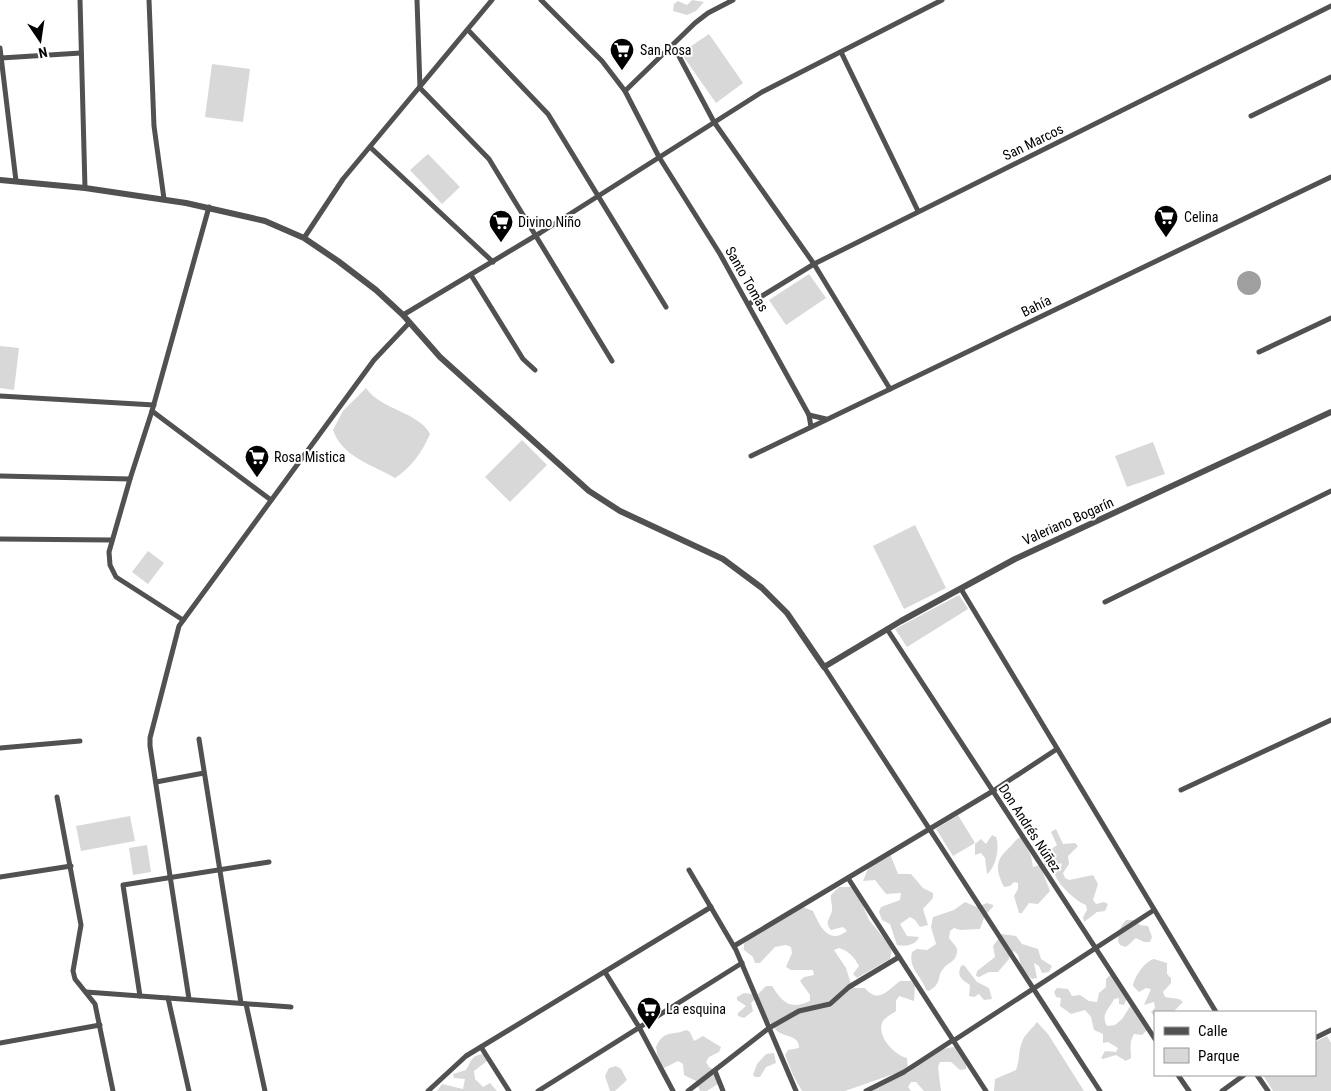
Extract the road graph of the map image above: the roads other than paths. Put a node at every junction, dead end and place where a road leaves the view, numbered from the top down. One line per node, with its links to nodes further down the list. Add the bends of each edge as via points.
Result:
1 (80, 0): 15 (street)
2 (149, 0): 29 (street, via 154,126)
3 (417, 0): 18 (street)
4 (492, 0): 11 (street)
5 (541, 0): 19 (street, Santo Tomas, via 602,61)
6 (733, 0): 12 (street, via 708,14)
7 (926, 0): 9 (street)
8 (942, 0): 9 (street)
9 (930, 6): 14 (street)
10 (1331, 6): 31 (street, San Marcos)
11 (468, 30): 18 (street); 28 (street, via 548,114)
12 (673, 46): 19 (street); 21 (street)
13 (0, 48): 16 (street)
14 (841, 52): 21 (street, via 762,92); 31 (street)
15 (81, 53): 16 (street); 27 (street)
16 (1, 57): 26 (street)
17 (1331, 77): 20 (street)
18 (420, 88): 22 (street); 32 (street, via 489,159)
19 (624, 91): 23 (street, Santo Tomas)
20 (1251, 116)
21 (714, 122): 23 (street); 35 (street)
22 (370, 146): 33 (street, via 343,179); 34 (street)
23 (659, 157): 28 (street); 37 (street, Santo Tomas)
24 (1331, 177): 45 (street, Bahía)
25 (0, 180): 26 (street)
26 (16, 181): 27 (street)
27 (85, 188): 29 (street)
28 (598, 196): 32 (street); 38 (street)
29 (164, 199): 30 (street)
30 (209, 207): 33 (street, via 265,221); 47 (street)
31 (918, 211): 35 (street, San Marcos)
32 (536, 236): 34 (street); 43 (street)
33 (304, 238): 39 (street, via 354,272)
34 (493, 262): 36 (street)
35 (814, 264): 37 (street, San Marcos); 45 (street)
36 (471, 275): 39 (street); 44 (street, via 523,358)
37 (749, 304): 49 (street, Santo Tomas)
38 (666, 307)
39 (403, 315): 41 (street)
40 (1331, 318): 42 (street)
41 (410, 323): 56 (street, via 374,360); 63 (street, via 440,357 594,495 620,511 722,559 756,582 787,613)
42 (1259, 352)
43 (612, 361)
44 (535, 370)
45 (890, 389): 50 (street, Bahía)
46 (0, 396): 47 (street)
47 (153, 408): 54 (street); 56 (street)
48 (1331, 412): 59 (street, Valeriano Bogarín, via 1020,557)
49 (809, 415): 50 (street); 51 (street, Santo Tomas)
50 (826, 420): 51 (street, Bahía)
51 (811, 427): 52 (street, Bahía)
52 (751, 456)
53 (0, 476): 54 (street)
54 (130, 479): 58 (street)
55 (1331, 491): 60 (street)
56 (271, 500): 61 (street)
57 (0, 539): 58 (street)
58 (112, 540): 61 (street, via 110,560 116,577)
59 (961, 589): 62 (street, Valeriano Bogarín); 68 (street)
60 (1105, 602)
61 (183, 620): 70 (street, via 150,738)
62 (887, 630): 63 (street, Valeriano Bogarín); 72 (street, Don Andrés Núñez)
63 (824, 667): 74 (street)
64 (1331, 720): 71 (street)
65 (199, 738): 69 (street)
66 (80, 741): 67 (street)
67 (0, 748)
68 (1057, 749): 72 (street); 83 (street)
69 (204, 773): 70 (street); 77 (street)
70 (156, 782): 80 (street)
71 (1181, 790)
72 (993, 791): 74 (street); 85 (street, Don Andrés Núñez)
73 (58, 797): 76 (street)
74 (928, 828): 81 (street); 89 (street)
75 (269, 862): 77 (street)
76 (71, 866): 79 (street); 90 (street, via 81,925 72,971)
77 (220, 870): 80 (street); 94 (street)
78 (689, 870): 82 (street)
79 (0, 877)
80 (170, 878): 91 (street, via 123,885); 93 (street)
81 (848, 878): 84 (street); 86 (street)
82 (711, 907): 84 (street); 88 (street)
83 (1154, 910): 85 (street); 96 (street)
84 (734, 946): 87 (street)
85 (1096, 949): 89 (street); 101 (street, Don Andrés Núñez)
86 (899, 957): 99 (street, via 849,987 830,1004 799,1011); 103 (street)
87 (742, 963): 98 (street); 99 (street)
88 (605, 972): 98 (street); 105 (street)
89 (1033, 989): 103 (street); 122 (street)
90 (86, 992): 91 (street); 97 (street, via 93,1000)
91 (140, 996): 92 (street)
92 (168, 998): 93 (street); 111 (street)
93 (190, 1000): 94 (street)
94 (244, 1003): 95 (street); 112 (street)
95 (291, 1007)
96 (1215, 1011)
97 (100, 1025): 104 (street); 110 (street)
98 (639, 1027): 115 (street); 116 (street)
99 (769, 1028): 106 (street); 119 (street)
100 (1330, 1032): 102 (street)
101 (1154, 1037)
102 (1316, 1038)
103 (953, 1040): 120 (street, via 904,1072); 121 (street)
104 (0, 1043)
105 (481, 1047): 113 (street, via 455,1064); 114 (street)
106 (715, 1071): 117 (street); 118 (street)
107 (1179, 1076): 123 (street)
108 (1243, 1076): 124 (street)
109 (1258, 1076): 125 (street)
110 (113, 1091)
111 (189, 1091)
112 (265, 1091)
113 (428, 1091)
114 (509, 1091)
115 (538, 1091)
116 (673, 1091)
117 (688, 1091)
118 (723, 1091)
119 (796, 1091)
120 (866, 1091)
121 (986, 1091)
122 (1100, 1091)
123 (1189, 1091)
124 (1222, 1091)
125 (1268, 1091)

